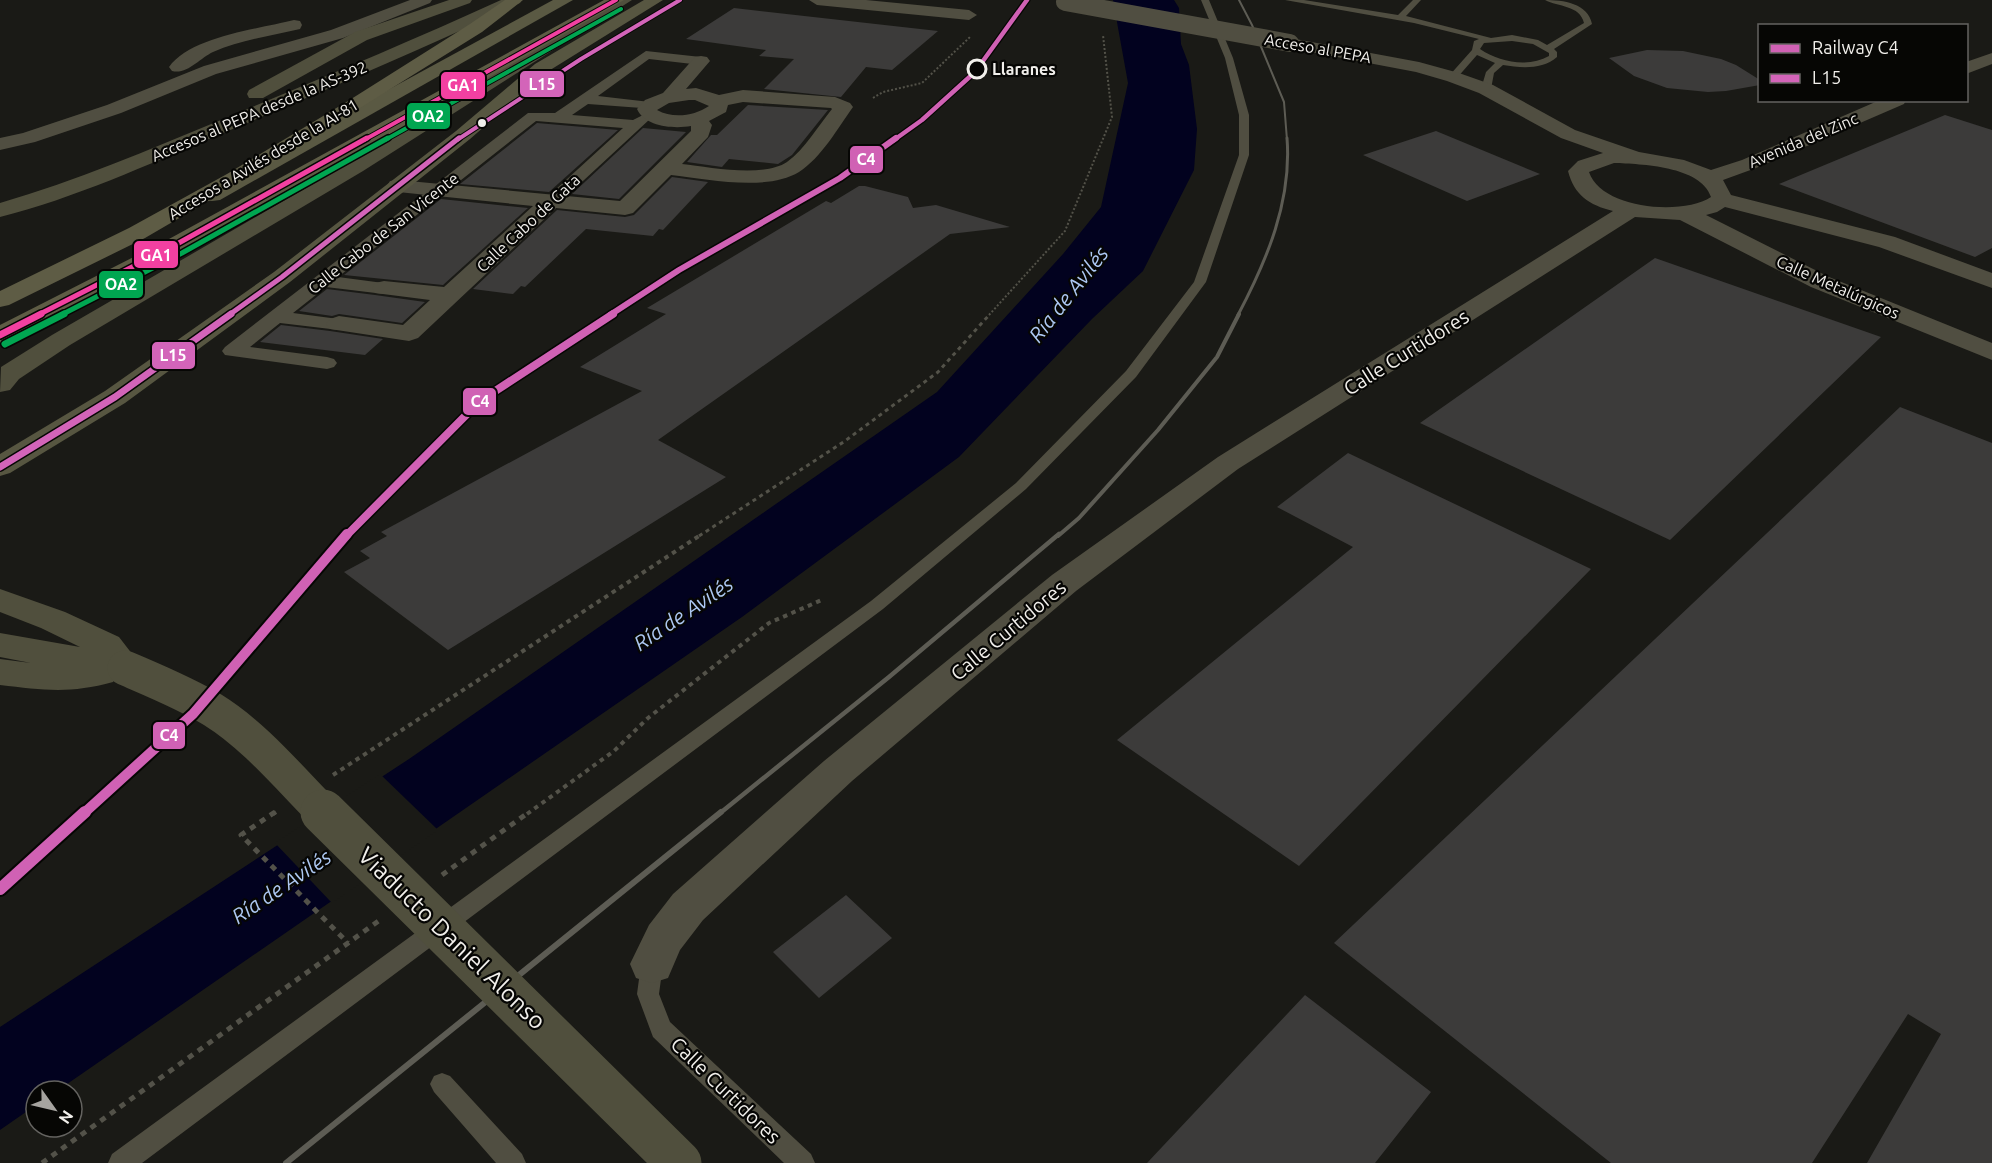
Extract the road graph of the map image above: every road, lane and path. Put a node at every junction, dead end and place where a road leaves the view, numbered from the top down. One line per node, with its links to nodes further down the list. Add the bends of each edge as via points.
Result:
1 (395, 0): 17 (street)
2 (424, 0): 34 (street, via 337,34 210,70)
3 (464, 0): 48 (main road, Accesos al PEPA desde la AS-392, via 361,36)
4 (515, 0): 57 (main road, Accesos al PEPA desde la AS-392, via 135,163 59,193); 59 (highway, Accesos a Avilés desde la AI-81, via 355,105)
5 (565, 0): 59 (highway, via 245,179)
6 (656, 0): 45 (main road, via 541,68)
7 (680, 0): 45 (main road)
8 (817, 0): 15 (street)
9 (1056, 0): 33 (street, Acceso al PEPA, bridge, via 1419,67)
10 (1205, 0): 85 (lane, via 1229,58 1244,115 1244,155 1200,282 1131,374 1021,486 877,605)
11 (1289, 0): 20 (lane)
12 (1417, 0): 20 (lane)
13 (1538, 0): 19 (lane, via 1563,7)
14 (1549, 0): 27 (lane, via 1584,12 1588,24)
15 (843, 1): 18 (street)
16 (621, 2): 67 (highway, Accesos a Avilés desde la AI-81, via 582,19 177,244); 70 (main road, via 505,76 61,340 10,373)
17 (347, 12)
18 (969, 15)
19 (1571, 15)
20 (1400, 18): 25 (lane)
21 (307, 21): 34 (street, via 230,38 192,55 173,72)
22 (1102, 23): 77 (path, via 1112,117 1065,231 938,372 845,441)
23 (1565, 27): 26 (lane, via 1560,34)
24 (973, 34): 37 (path, via 922,83)
25 (1488, 39): 26 (lane); 28 (lane, via 1477,43)
26 (1535, 42): 27 (lane)
27 (1549, 48): 31 (lane, via 1553,57 1540,63)
28 (1476, 50): 31 (lane); 33 (lane)
29 (1992, 58): 32 (street)
30 (701, 61): 36 (street); 38 (street, via 646,55)
31 (1502, 62): 35 (lane, via 1490,72)
32 (1968, 68)
33 (1453, 77): 35 (street, Acceso al PEPA)
34 (172, 85): 46 (street, via 114,109)
35 (1485, 90): 44 (street, Acceso al PEPA)
36 (669, 97): 39 (street, via 696,94); 41 (street)
37 (873, 98)
38 (585, 99): 41 (street); 42 (street)
39 (718, 101): 43 (street, via 719,108); 50 (street, via 743,96 835,103 843,107 793,167 779,173 758,176)
40 (1892, 102): 51 (street, Avenida del Zinc)
41 (645, 115): 42 (street); 43 (street, via 674,121); 55 (street, Calle Cabo de Gata)
42 (558, 118): 53 (street, Calle Cabo de San Vicente, via 533,116)
43 (695, 120): 50 (street, via 702,125 701,133)
44 (1568, 134): 47 (street, Acceso al PEPA); 49 (street, via 1584,155)
45 (463, 135): 52 (main road)
46 (0, 144)
47 (1633, 157): 49 (street, via 1613,157); 51 (street, via 1675,164)
48 (144, 158)
49 (1585, 165): 56 (street, via 1578,171 1583,187 1604,200)
50 (666, 168): 55 (street, via 626,208)
51 (1709, 178): 54 (street, via 1722,192)
52 (398, 186): 53 (street); 71 (main road, via 282,278 115,397)
53 (438, 190): 55 (street); 60 (street, Calle Cabo de San Vicente)
54 (1722, 199): 58 (street, via 1710,209); 61 (street, via 1887,242)
55 (551, 201): 63 (street, Calle Cabo de Gata)
56 (1632, 209): 58 (street); 82 (street, Calle Curtidores, via 1228,463 1064,583 838,771 688,907 664,938)
57 (0, 210)
58 (1686, 214): 68 (street, Calle Metalúrgicos, via 1820,282)
59 (137, 233): 64 (highway, Accesos a Avilés desde la AI-81)
60 (321, 281): 62 (street); 65 (street, Calle Cabo de San Vicente)
61 (1992, 281)
62 (384, 288): 63 (street)
63 (450, 295): 66 (street, Calle Cabo de Gata, via 409,333)
64 (0, 300)
65 (276, 316): 66 (street); 69 (street, Calle Cabo de San Vicente, via 232,351)
66 (339, 324)
67 (0, 335)
68 (1992, 352)
69 (327, 363)
70 (0, 384)
71 (0, 467)
72 (824, 599): 79 (path, via 769,623 648,717 614,751)
73 (0, 600): 75 (main road, via 107,646)
74 (0, 645): 75 (main road)
75 (125, 668): 76 (main road, via 60,679); 87 (main road, Viaducto Daniel Alonso, bridge, via 214,711 250,740)
76 (0, 672)
77 (330, 777)
78 (280, 810): 81 (path, via 241,836)
79 (434, 881)
80 (386, 915): 81 (path)
81 (348, 943): 84 (path)
82 (652, 964): 88 (lane, Calle Curtidores, via 648,994 661,1029)
83 (442, 1083): 86 (lane)
84 (42, 1163)
85 (121, 1163)
86 (513, 1163)
87 (679, 1163)
88 (802, 1163)

